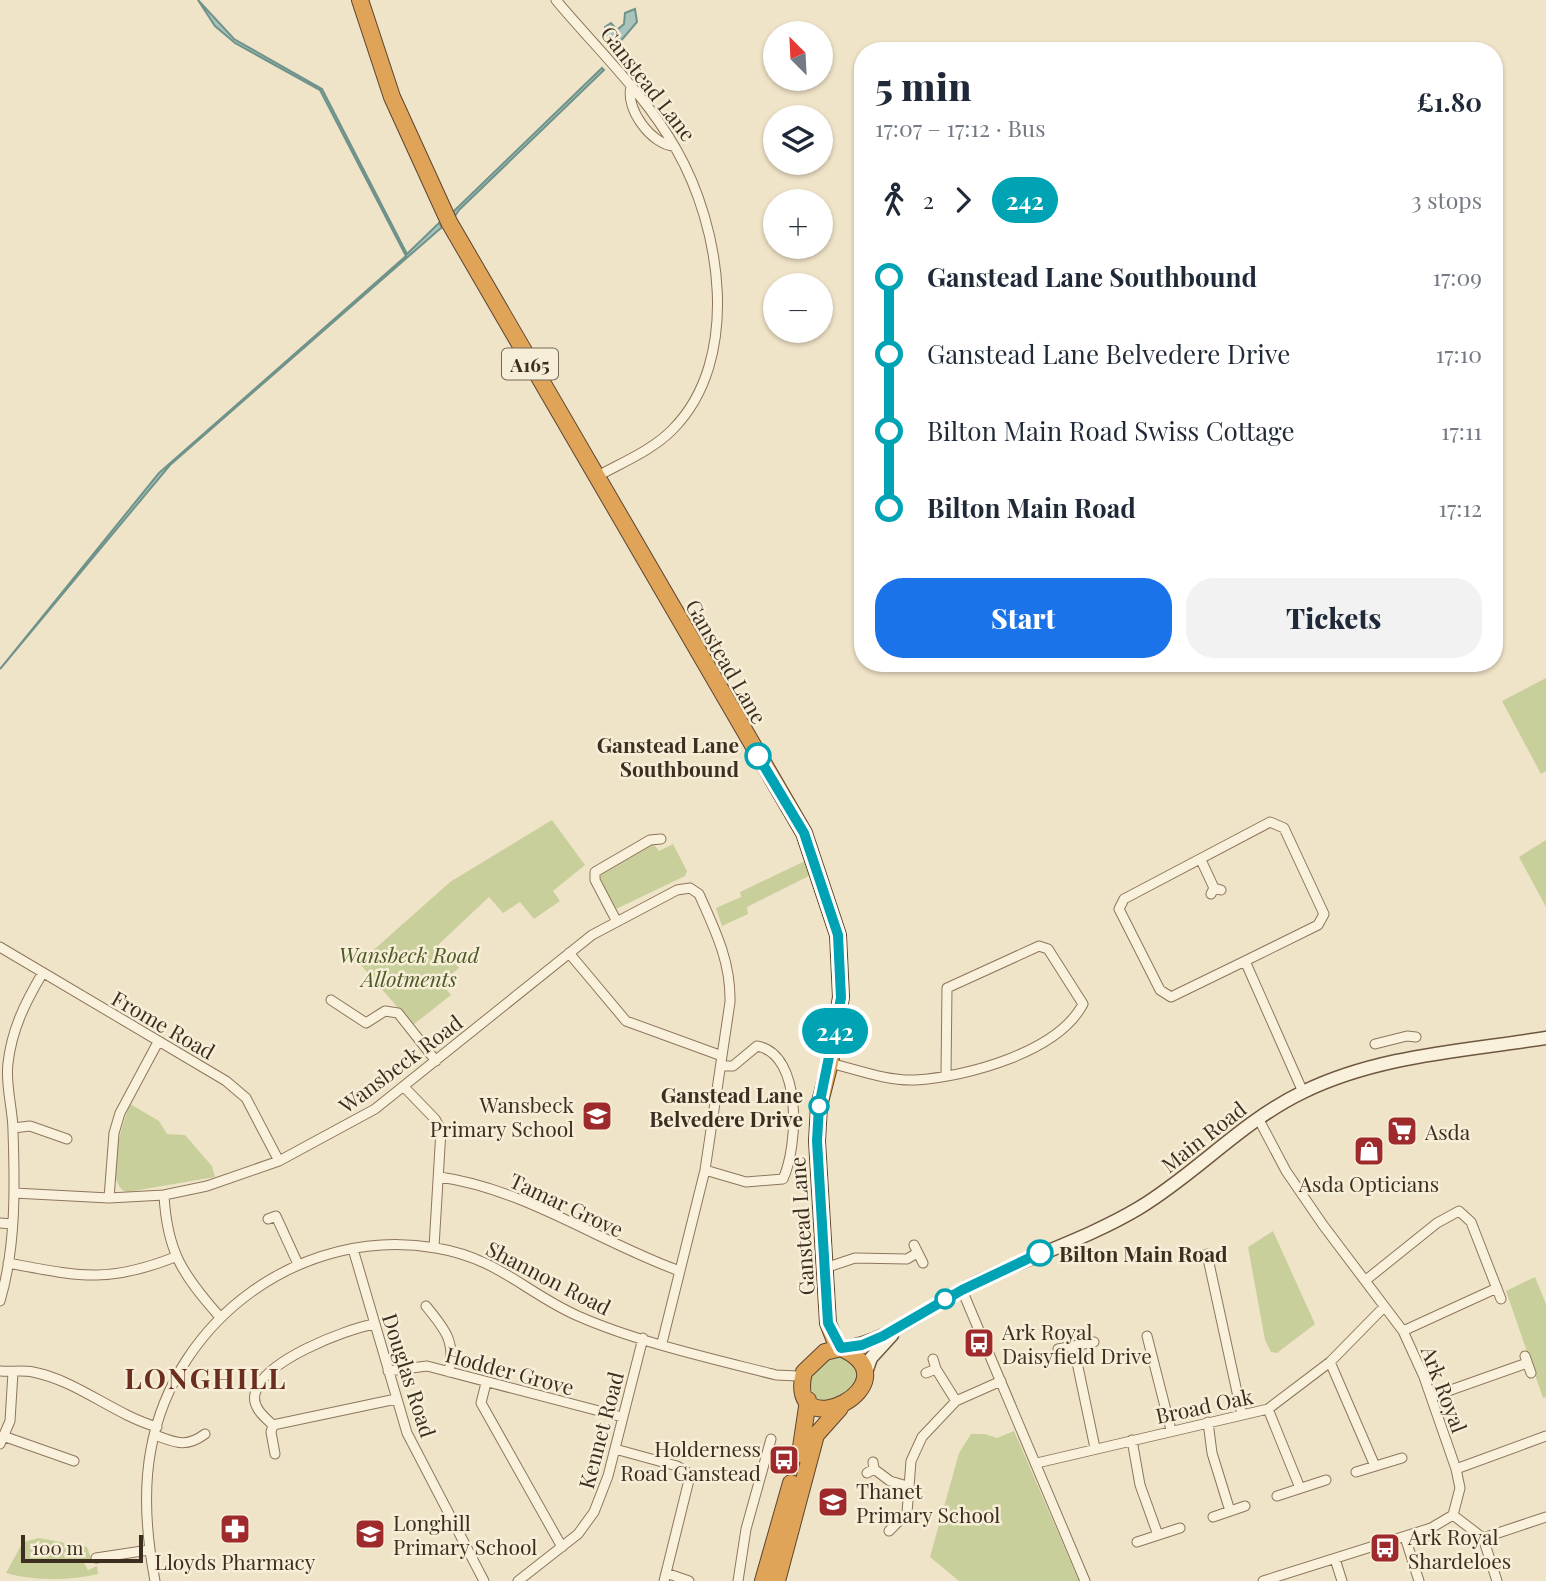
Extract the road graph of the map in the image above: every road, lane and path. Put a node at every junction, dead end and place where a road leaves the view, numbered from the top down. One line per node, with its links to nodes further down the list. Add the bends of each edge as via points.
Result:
1 (360, 0): 3 (highway, Ganstead Lane / A165, via 392,97 434,192)
2 (556, 0): 3 (street, Ganstead Lane, via 674,146 699,206 718,288 708,375 674,428)
3 (596, 477): 19 (highway, Ganstead Lane / A165, via 815,859 838,935 841,998)
4 (661, 839): 7 (street, via 650,840 595,872 594,880)
5 (1201, 859): 6 (street); 10 (street, via 1270,822 1284,828 1324,914 1318,925); 10 (street, via 1124,899 1119,909 1160,990 1171,997)
6 (1215, 891)
7 (616, 920): 9 (street, Wansbeck Road); 18 (street, Wansbeck Road, via 677,890 690,888 699,894 730,977)
8 (0, 947): 11 (street, Frome Road)
9 (569, 953): 17 (street, Wansbeck Road); 18 (street, via 626,1021)
10 (1245, 961): 22 (street)
11 (42, 974): 15 (street, Frome Road); 24 (street, via 21,1010 7,1065)
12 (331, 999): 17 (street, via 366,1023 385,1011 398,1013)
13 (1416, 1037): 16 (street)
14 (1546, 1038): 22 (main road, Main Road, via 1393,1061)
15 (158, 1042): 26 (street, Frome Road, via 226,1081 246,1098); 31 (street, via 120,1113)
16 (1375, 1044)
17 (436, 1061): 21 (street, Wansbeck Road)
18 (721, 1061): 27 (street, Wansbeck Road); 27 (street, via 733,1066 757,1046 767,1048 786,1069 793,1116 788,1169 783,1179 746,1182)
19 (830, 1063): 20 (street, via 915,1080); 42 (highway, Ganstead Lane / A165, via 819,1106 817,1141)
20 (946, 1075): 20 (street, via 989,1066 1037,1046 1076,1016 1083,1004 1048,948 1039,946 947,988)
21 (404, 1087): 26 (street, Wansbeck Road, via 365,1116); 28 (street, via 441,1130)
22 (1303, 1092): 23 (main road, Main Road)
23 (1258, 1118): 44 (street, Ark Royal, via 1286,1171); 46 (main road, Main Road, via 1137,1209)
24 (13, 1128): 25 (street, via 30,1126); 29 (street)
25 (68, 1139)
26 (279, 1161): 30 (street, Wansbeck Road, via 207,1186)
27 (705, 1170): 43 (street, Wansbeck Road)
28 (440, 1177): 35 (street); 43 (street, Tamar Grove, via 503,1191 635,1255)
29 (14, 1193): 31 (street, Wansbeck Road); 34 (street)
30 (164, 1195): 31 (street, Wansbeck Road); 38 (street, via 165,1223)
31 (109, 1198)
32 (268, 1219): 41 (street, via 276,1216)
33 (0, 1223): 34 (street)
34 (12, 1224): 40 (street)
35 (434, 1247): 36 (street, Shannon Road); 56 (street, Shannon Road, via 488,1263 576,1315)
36 (353, 1249): 41 (street, Shannon Road); 54 (street, Douglas Road)
37 (1206, 1254): 83 (street)
38 (175, 1257): 40 (street, via 138,1272 100,1278); 51 (street)
39 (923, 1263): 42 (street, via 915,1249 907,1259 855,1258)
40 (8, 1264): 48 (street)
41 (298, 1264): 51 (street, Shannon Road, via 264,1281)
42 (824, 1268): 53 (highway, Ganstead Lane / A165)
43 (677, 1270): 58 (street, Wansbeck Road)
44 (1366, 1280): 45 (street, via 1437,1223 1459,1212 1471,1222); 50 (street, Ark Royal)
45 (1497, 1288): 47 (street); 55 (street)
46 (962, 1290): 52 (main road, Main Road); 75 (street)
47 (1501, 1298)
48 (0, 1301)
49 (426, 1306): 70 (street, via 451,1339)
50 (1384, 1307): 55 (street, Ark Royal); 64 (street, Broad Oak)
51 (219, 1316): 88 (street, Shannon Road, via 188,1357)
52 (904, 1322): 60 (main road, Main Road, via 869,1342); 73 (main road, Main Road, via 871,1358)
53 (828, 1323): 60 (highway, Ganstead Lane / A165); 65 (highway, Ganstead Lane / A165)
54 (374, 1324): 68 (street, Douglas Road); 86 (street, via 315,1345 268,1374 255,1394 260,1413)
55 (1403, 1331): 77 (street, Ark Royal)
56 (643, 1338): 58 (street, Shannon Road); 84 (street, Kennet Road)
57 (1094, 1342): 61 (street)
58 (662, 1343): 74 (street, Shannon Road)
59 (1146, 1343): 87 (street)
60 (841, 1348): 65 (highway, via 828,1350); 73 (highway, A165, via 858,1360)
61 (1074, 1348): 62 (street); 94 (street)
62 (1058, 1349)
63 (933, 1359): 66 (street)
64 (1330, 1362): 82 (street, Broad Oak); 100 (street)
65 (811, 1363): 74 (street, via 798,1376); 79 (highway, A165, via 803,1383)
66 (936, 1369): 71 (street); 80 (street)
67 (0, 1371): 69 (street)
68 (388, 1371): 70 (street, Hodder Grove, via 427,1366); 78 (street, Douglas Road)
69 (13, 1372): 88 (street, via 31,1371 64,1381); 92 (street, via 10,1421)
70 (449, 1372): 76 (street, Hodder Grove)
71 (926, 1373)
72 (1531, 1373): 77 (street, via 1526,1359)
73 (865, 1376): 81 (highway)
74 (782, 1377): 79 (street, Shannon Road)
75 (1001, 1381): 80 (street); 99 (street)
76 (486, 1383): 84 (street, Hodder Grove); 119 (street, via 481,1403)
77 (1431, 1397): 102 (street, Ark Royal)
78 (396, 1399): 86 (street); 125 (street, Douglas Road, via 407,1433)
79 (808, 1399): 81 (highway, via 824,1410); 129 (highway, A165, via 803,1441)
80 (956, 1401): 105 (street, via 922,1437)
81 (842, 1406): 130 (highway, via 816,1435)
82 (1268, 1409): 83 (street, Broad Oak); 106 (street)
83 (1242, 1415): 85 (street, Broad Oak)
84 (622, 1417): 95 (street, Kennet Road)
85 (1208, 1422): 87 (street, Broad Oak); 109 (street, via 1212,1453)
86 (273, 1425): 96 (street)
87 (1171, 1430): 93 (street, Broad Oak)
88 (156, 1431): 89 (street, via 181,1445); 120 (street, Shannon Road, via 148,1485)
89 (205, 1434)
90 (1546, 1436): 102 (street)
91 (771, 1439): 128 (street, via 746,1529)
92 (2, 1440): 98 (street)
93 (1132, 1440): 94 (street, Broad Oak); 115 (street, via 1140,1485)
94 (1095, 1448): 99 (street, Broad Oak)
95 (615, 1449): 119 (street, Kennet Road, via 594,1512); 123 (street, via 684,1468 688,1473)
96 (275, 1454)
97 (1402, 1458): 100 (street)
98 (74, 1461)
99 (1037, 1463): 131 (street)
100 (1375, 1466): 103 (street)
101 (871, 1468): 105 (street)
102 (1456, 1469): 110 (street, Ark Royal, via 1460,1488)
103 (1356, 1472)
104 (1326, 1480): 106 (street)
105 (907, 1486): 114 (street, via 907,1513)
106 (1300, 1488): 107 (street)
107 (1277, 1496)
108 (1245, 1506): 109 (street)
109 (1230, 1511): 111 (street)
110 (1453, 1515): 116 (street); 117 (street)
111 (1213, 1517)
112 (1546, 1517): 117 (street)
113 (1180, 1528): 115 (street)
114 (888, 1531)
115 (1158, 1535): 118 (street)
116 (1405, 1537): 122 (street); 134 (street)
117 (1483, 1538): 135 (street)
118 (1137, 1542)
119 (562, 1547): 126 (street, Kennet Road)
120 (149, 1550): 121 (street); 124 (street, Shannon Road)
121 (96, 1558)
122 (1335, 1559): 132 (street); 133 (street)
123 (665, 1577): 127 (street)
124 (155, 1581)
125 (484, 1581)
126 (518, 1581)
127 (689, 1581)
128 (738, 1581)
129 (763, 1581)
130 (777, 1581)
131 (1084, 1581)
132 (1263, 1581)
133 (1342, 1581)
134 (1419, 1581)
135 (1497, 1581)

